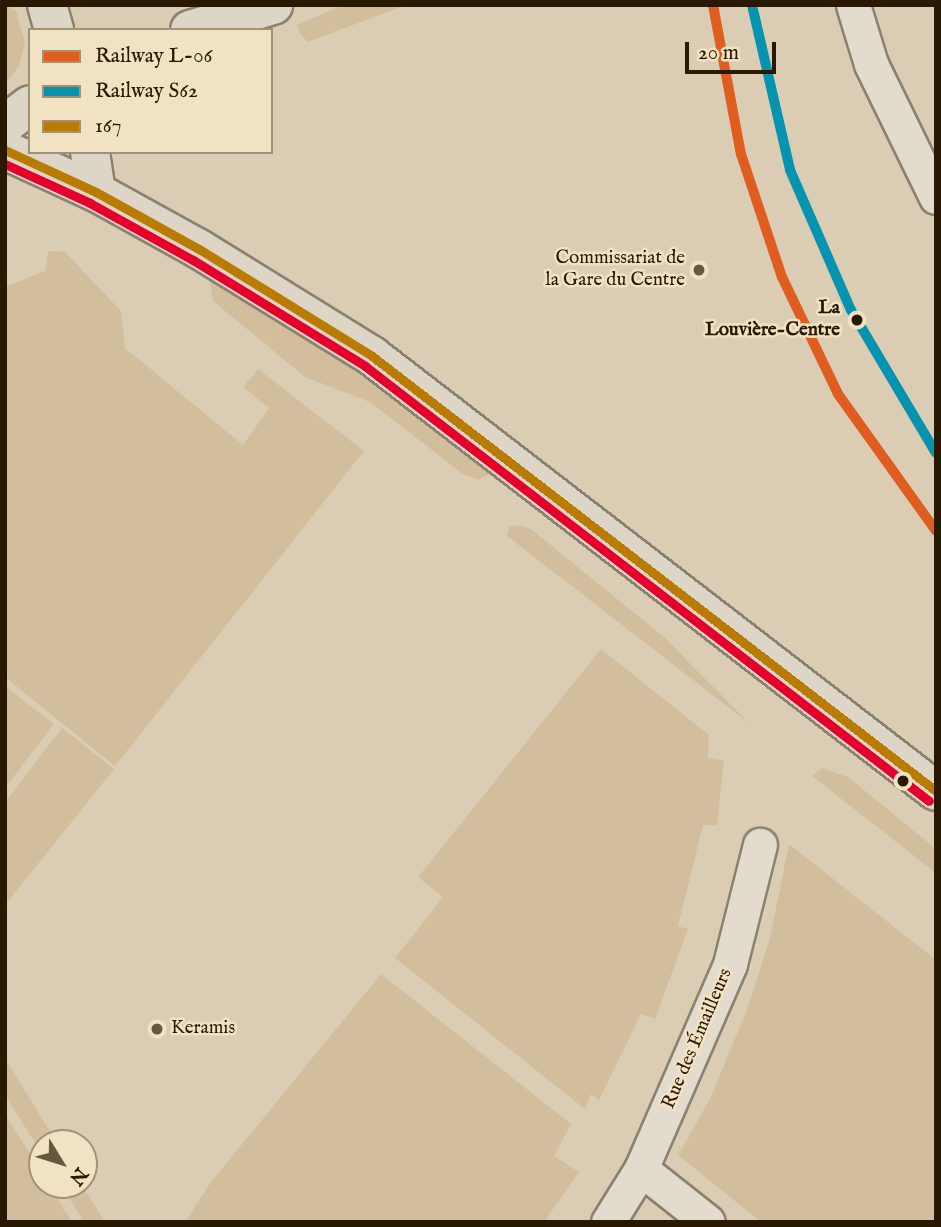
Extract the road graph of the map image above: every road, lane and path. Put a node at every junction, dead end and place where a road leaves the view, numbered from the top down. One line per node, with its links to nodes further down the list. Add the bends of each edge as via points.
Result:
1 (47, 5): 4 (main road)
2 (273, 5): 5 (main road)
3 (853, 5): 12 (street, via 871,64)
4 (53, 28)
5 (197, 28)
6 (28, 107): 7 (main road)
7 (5, 124)
8 (5, 150): 11 (main road)
9 (70, 154): 11 (main road)
10 (90, 154): 11 (main road)
11 (96, 192): 13 (main road, via 271,290 372,356)
12 (936, 197)
13 (936, 791)
14 (760, 845): 15 (street, Rue des Émailleurs, via 730,964)
15 (642, 1169): 16 (street, Rue des Émailleurs); 17 (street)
16 (608, 1222)
17 (708, 1222)

